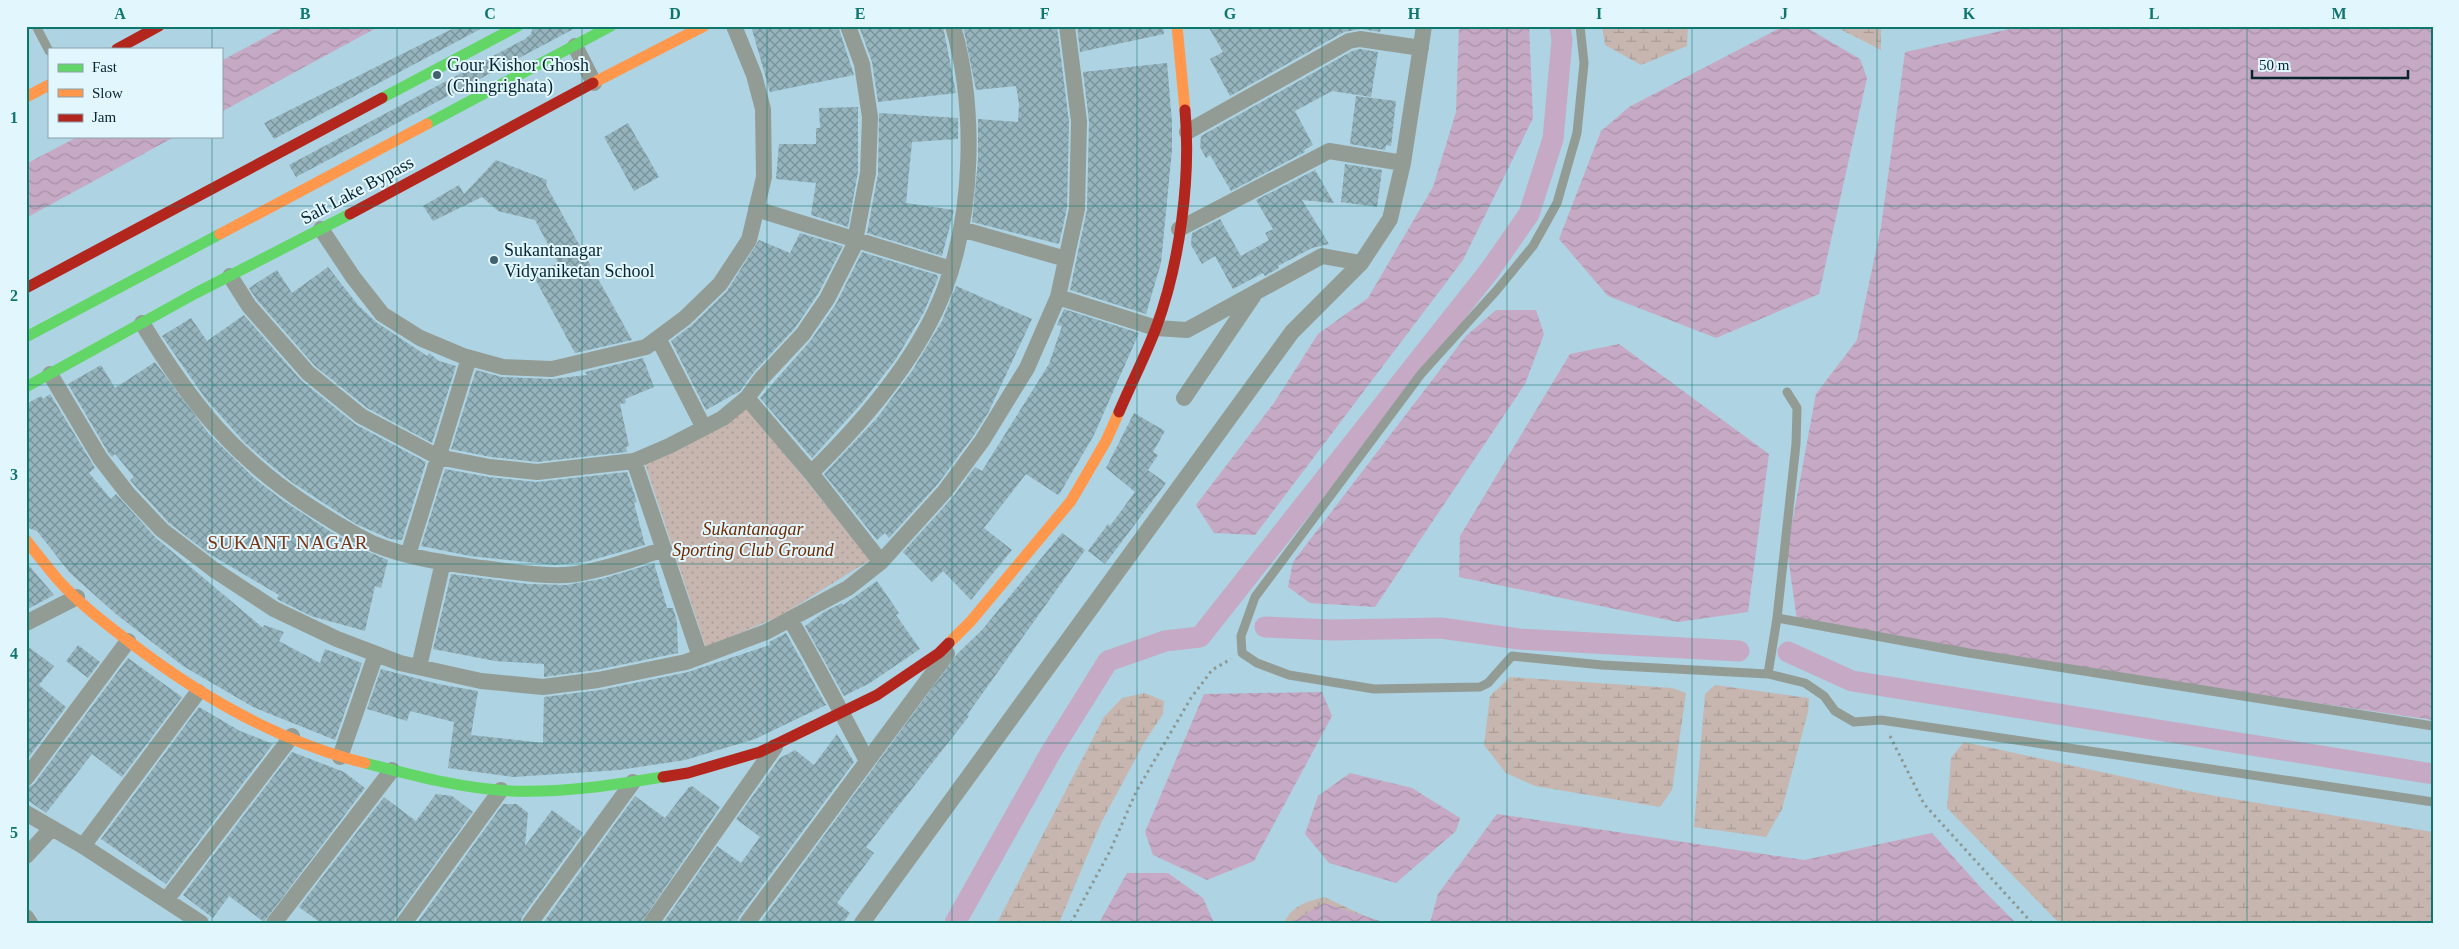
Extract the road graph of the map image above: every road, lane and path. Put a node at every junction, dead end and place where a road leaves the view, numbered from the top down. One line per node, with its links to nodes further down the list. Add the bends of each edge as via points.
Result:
1 (36, 26): 16 (lane)
2 (159, 26): 14 (main road)
3 (518, 26): 31 (main road)
4 (611, 26): 13 (main road, Salt Lake Bypass)
5 (704, 26): 17 (main road, Salt Lake Bypass)
6 (734, 26): 22 (street, via 754,75 763,109 764,177)
7 (848, 26): 26 (street, via 862,64 870,117 868,173)
8 (953, 26): 25 (street, via 961,54 968,120 968,170)
9 (1067, 26): 27 (street, via 1079,121 1077,209)
10 (1177, 26): 20 (main road)
11 (1424, 26): 15 (street)
12 (1580, 26): 59 (lane, via 1584,62 1577,133 1557,203 1533,246 1421,374 1255,597 1241,636)
13 (575, 46): 17 (street); 36 (main road, Salt Lake Bypass)
14 (119, 48)
15 (1421, 48): 20 (street, via 1360,39 1349,41); 21 (street)
16 (48, 49)
17 (594, 83): 24 (main road, Salt Lake Bypass)
18 (48, 86): 19 (main road)
19 (26, 97)
20 (1187, 132): 23 (main road)
21 (1403, 163): 23 (street, via 1329,150); 28 (street, via 1390,219)
22 (756, 210): 26 (street); 37 (street, via 749,240 720,284 685,318)
23 (1179, 228): 35 (main road, via 1174,266)
24 (321, 229): 30 (main road, Salt Lake Bypass); 38 (street, via 382,314 420,338)
25 (961, 229): 27 (street); 29 (street)
26 (855, 238): 29 (street); 42 (street, via 827,299 803,334)
27 (1066, 259): 33 (street)
28 (1361, 263): 32 (street, via 1322,256); 90 (street, via 1292,332)
29 (951, 269): 47 (street, via 944,291 916,347 875,404)
30 (230, 276): 34 (main road, Salt Lake Bypass); 45 (street, via 249,306 308,373 361,416)
31 (29, 288)
32 (1255, 293): 35 (street, via 1187,330); 43 (street)
33 (1058, 297): 35 (street); 52 (street, via 1027,368 982,441 945,491)
34 (142, 323): 39 (main road, Salt Lake Bypass); 50 (street, via 204,416 242,455 289,493 339,526 374,544)
35 (1156, 328): 56 (main road, via 1106,441 1071,501)
36 (26, 337)
37 (658, 338): 38 (street, via 646,347 552,369 503,367); 44 (street)
38 (469, 358): 45 (street)
39 (50, 374): 40 (main road, Salt Lake Bypass); 60 (street, via 100,458 162,530 274,609)
40 (26, 387)
41 (1787, 392): 54 (lane, via 1797,408 1796,444)
42 (747, 398): 44 (street, via 723,418); 47 (street)
43 (1184, 398)
44 (704, 428): 46 (street)
45 (438, 456): 46 (street, via 490,467 537,472); 50 (street)
46 (634, 461): 49 (street)
47 (811, 472): 52 (street)
48 (26, 540): 53 (main road, via 60,582)
49 (664, 549): 51 (street, via 574,574 515,572); 61 (street)
50 (408, 555): 51 (street)
51 (443, 562): 62 (street)
52 (881, 562): 55 (street, via 848,588)
53 (78, 598): 57 (street); 58 (main road)
54 (1777, 618): 63 (lane); 67 (lane, via 1969,653)
55 (790, 619): 61 (street, via 766,632); 65 (street, via 826,682)
56 (971, 621): 65 (main road, via 939,653 877,695); 71 (street)
57 (27, 624)
58 (128, 641): 64 (main road); 73 (street)
59 (1242, 653): 63 (lane, via 1256,663 1289,675 1374,690 1480,687 1488,683 1512,656 1602,665); 91 (path, via 1212,670 1191,698 1136,792 1110,851)
60 (376, 654): 62 (street); 70 (street)
61 (700, 657): 62 (street, via 598,680 543,687 481,681)
62 (419, 667)
63 (1768, 674): 66 (lane, via 1806,682 1824,696 1835,711 1854,722)
64 (198, 692): 68 (main road, via 247,719); 79 (street)
65 (840, 714): 69 (main road); 71 (street)
66 (1880, 720): 76 (lane); 92 (path, via 1924,804)
67 (2433, 726)
68 (292, 736): 70 (main road); 81 (street)
69 (776, 744): 74 (main road, via 760,752 688,773); 88 (street)
70 (340, 757): 72 (main road)
71 (867, 761): 89 (street)
72 (392, 770): 75 (main road); 85 (street)
73 (26, 778)
74 (633, 782): 75 (main road, via 600,787); 87 (street)
75 (501, 790): 86 (street)
76 (2433, 802)
77 (26, 813): 78 (street)
78 (52, 828): 79 (street); 80 (street)
79 (83, 846): 81 (street)
80 (26, 856)
81 (167, 899): 84 (street)
82 (26, 918): 83 (street)
83 (30, 923)
84 (201, 923)
85 (274, 923)
86 (404, 923)
87 (530, 923)
88 (651, 923)
89 (747, 923)
90 (862, 923)
91 (1070, 923)
92 (2032, 923)

